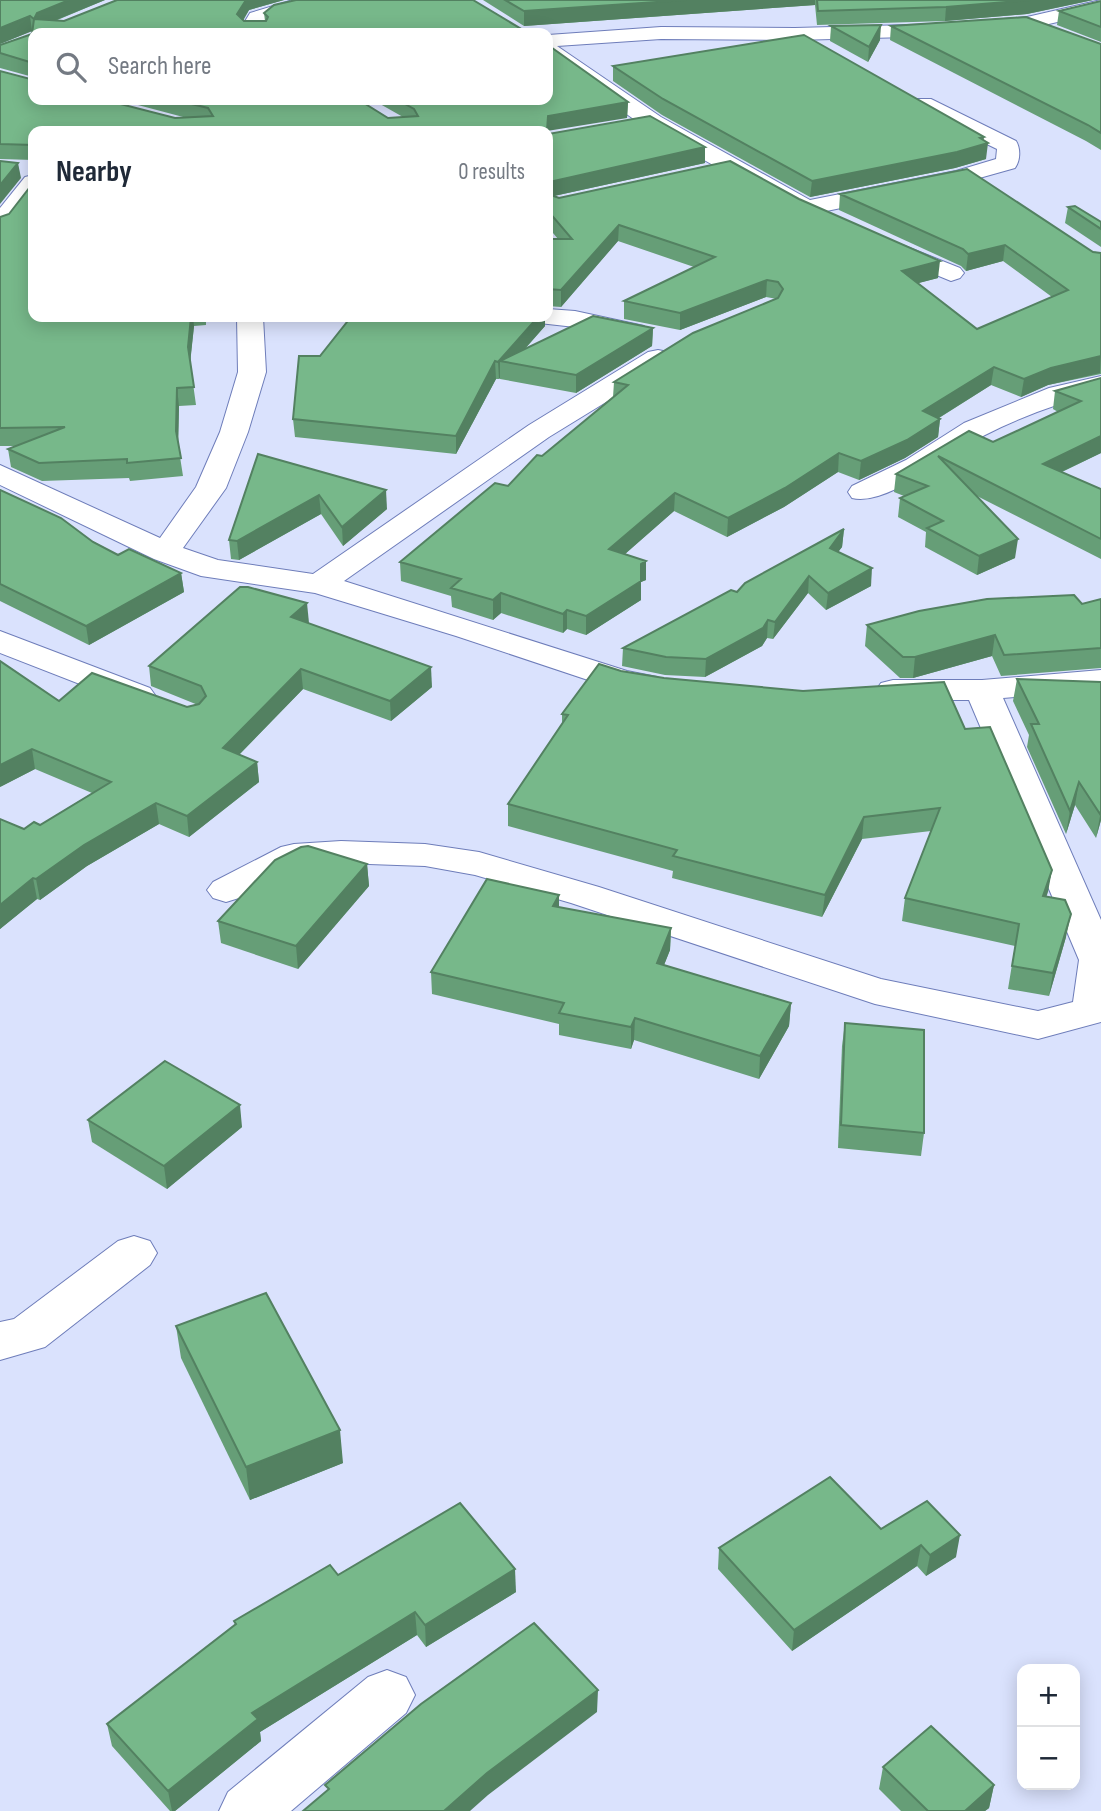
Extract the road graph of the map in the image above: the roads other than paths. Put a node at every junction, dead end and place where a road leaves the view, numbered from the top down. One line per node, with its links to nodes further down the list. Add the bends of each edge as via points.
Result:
1 (241, 0): 5 (street)
2 (323, 0): 5 (street, via 277,9)
3 (1101, 6): 4 (street)
4 (1027, 23): 6 (street); 7 (street)
5 (257, 25)
6 (795, 34): 8 (street, via 661,33); 10 (street)
7 (1064, 38)
8 (553, 41)
9 (553, 53): 12 (street)
10 (829, 53)
11 (910, 97): 17 (street, via 1008,146 1007,163 982,182 858,194)
12 (653, 122): 13 (street); 14 (street)
13 (627, 127)
14 (735, 166): 15 (street); 17 (street)
15 (701, 174)
16 (28, 188): 18 (street)
17 (807, 208): 19 (street)
18 (0, 224)
19 (842, 225)
20 (876, 240): 21 (street)
21 (951, 273)
22 (553, 317): 28 (street, via 682,342 539,431)
23 (250, 322): 27 (street, via 252,372 234,432 211,488)
24 (1101, 384): 26 (street, via 1059,394 974,429 916,466)
25 (0, 474): 27 (street)
26 (863, 492)
27 (165, 552): 28 (street, via 212,569)
28 (319, 584): 31 (street, via 621,680)
29 (0, 641): 34 (street)
30 (1101, 680): 32 (street)
31 (679, 688)
32 (982, 690): 33 (street); 35 (street, via 1099,960 1092,1011 1038,1025 875,991 585,895 479,864 425,855 294,855)
33 (858, 691)
34 (164, 705)
35 (226, 890)
36 (134, 1253): 37 (street, via 28,1334)
37 (0, 1341)
38 (387, 1695): 39 (street)
39 (248, 1811)

